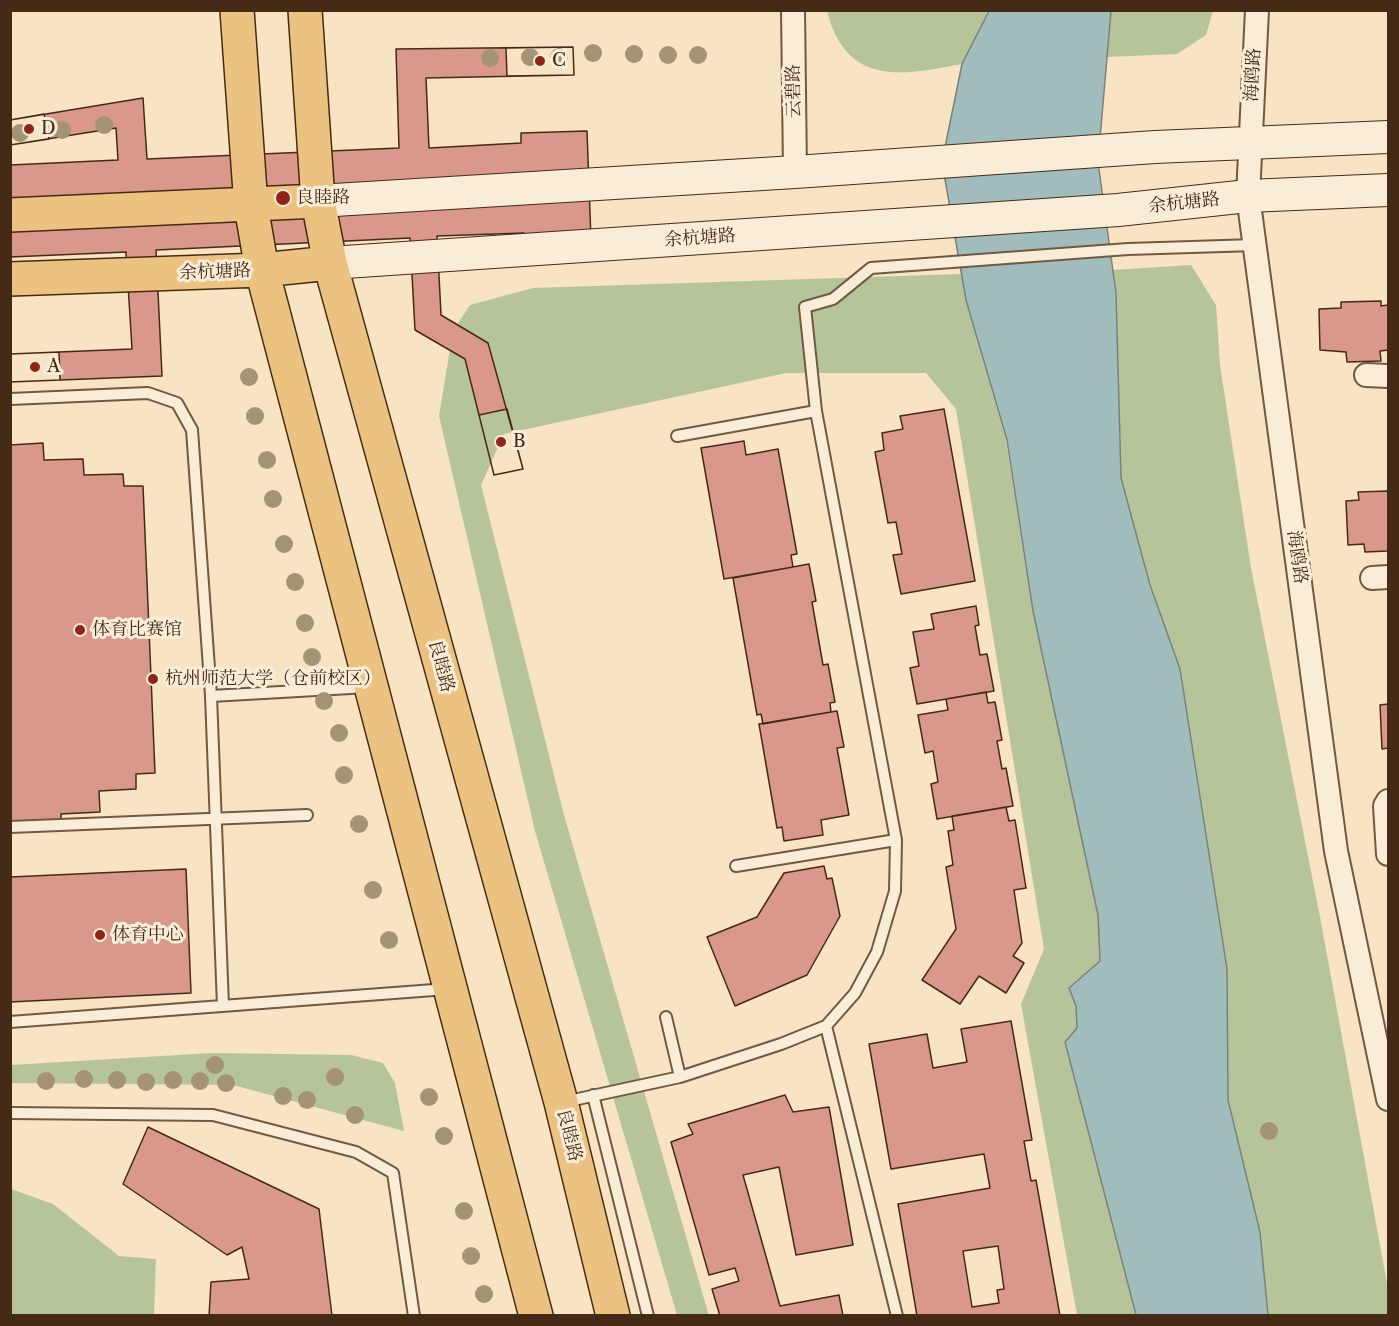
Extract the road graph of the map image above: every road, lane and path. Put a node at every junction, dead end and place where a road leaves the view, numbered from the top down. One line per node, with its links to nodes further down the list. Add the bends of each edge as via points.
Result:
1 (237, 10): 11 (main road)
2 (305, 10): 10 (main road, 良睦路)
3 (793, 10): 7 (street, 云碧路)
4 (1257, 10): 6 (street, 海鸥路)
5 (1389, 137): 6 (main road)
6 (1250, 144): 7 (main road); 9 (street, 海鸥路)
7 (795, 172): 10 (main road)
8 (1389, 190): 9 (main road, 余杭塘路)
9 (1248, 196): 13 (street, 海鸥路); 14 (main road, 余杭塘路, via 1118,210)
10 (318, 201): 11 (main road); 14 (main road, 良睦路)
11 (251, 206): 12 (main road); 15 (main road)
12 (10, 215)
13 (1255, 245): 20 (lane, via 1128,249 872,268 833,299 805,307); 38 (street, 海鸥路, via 1336,851)
14 (330, 263): 15 (main road, 余杭塘路); 39 (main road, 良睦路)
15 (262, 270): 16 (main road, 余杭塘路); 22 (main road)
16 (10, 279)
17 (1366, 375): 18 (street)
18 (1389, 376)
19 (10, 399): 23 (lane, via 148,393 177,403 192,430)
20 (816, 411): 21 (lane); 28 (lane)
21 (677, 436)
22 (372, 687): 23 (lane); 31 (main road)
23 (211, 696): 26 (lane)
24 (1389, 801): 29 (street, via 1385,806)
25 (307, 815): 26 (lane)
26 (216, 819): 27 (lane); 32 (lane)
27 (10, 827)
28 (896, 840): 30 (lane); 35 (lane, via 896,891 877,952 855,993)
29 (1389, 854)
30 (736, 866)
31 (451, 989): 32 (lane); 42 (main road)
32 (223, 1006): 34 (lane)
33 (666, 1017): 36 (lane)
34 (10, 1022)
35 (826, 1026): 36 (lane); 45 (lane)
36 (680, 1077): 37 (lane)
37 (593, 1095): 39 (lane); 44 (lane)
38 (1389, 1099)
39 (561, 1102): 43 (main road, 良睦路)
40 (10, 1113): 41 (lane, via 213,1115 356,1152 393,1173)
41 (414, 1316)
42 (536, 1316)
43 (614, 1316)
44 (648, 1316)
45 (897, 1316)

